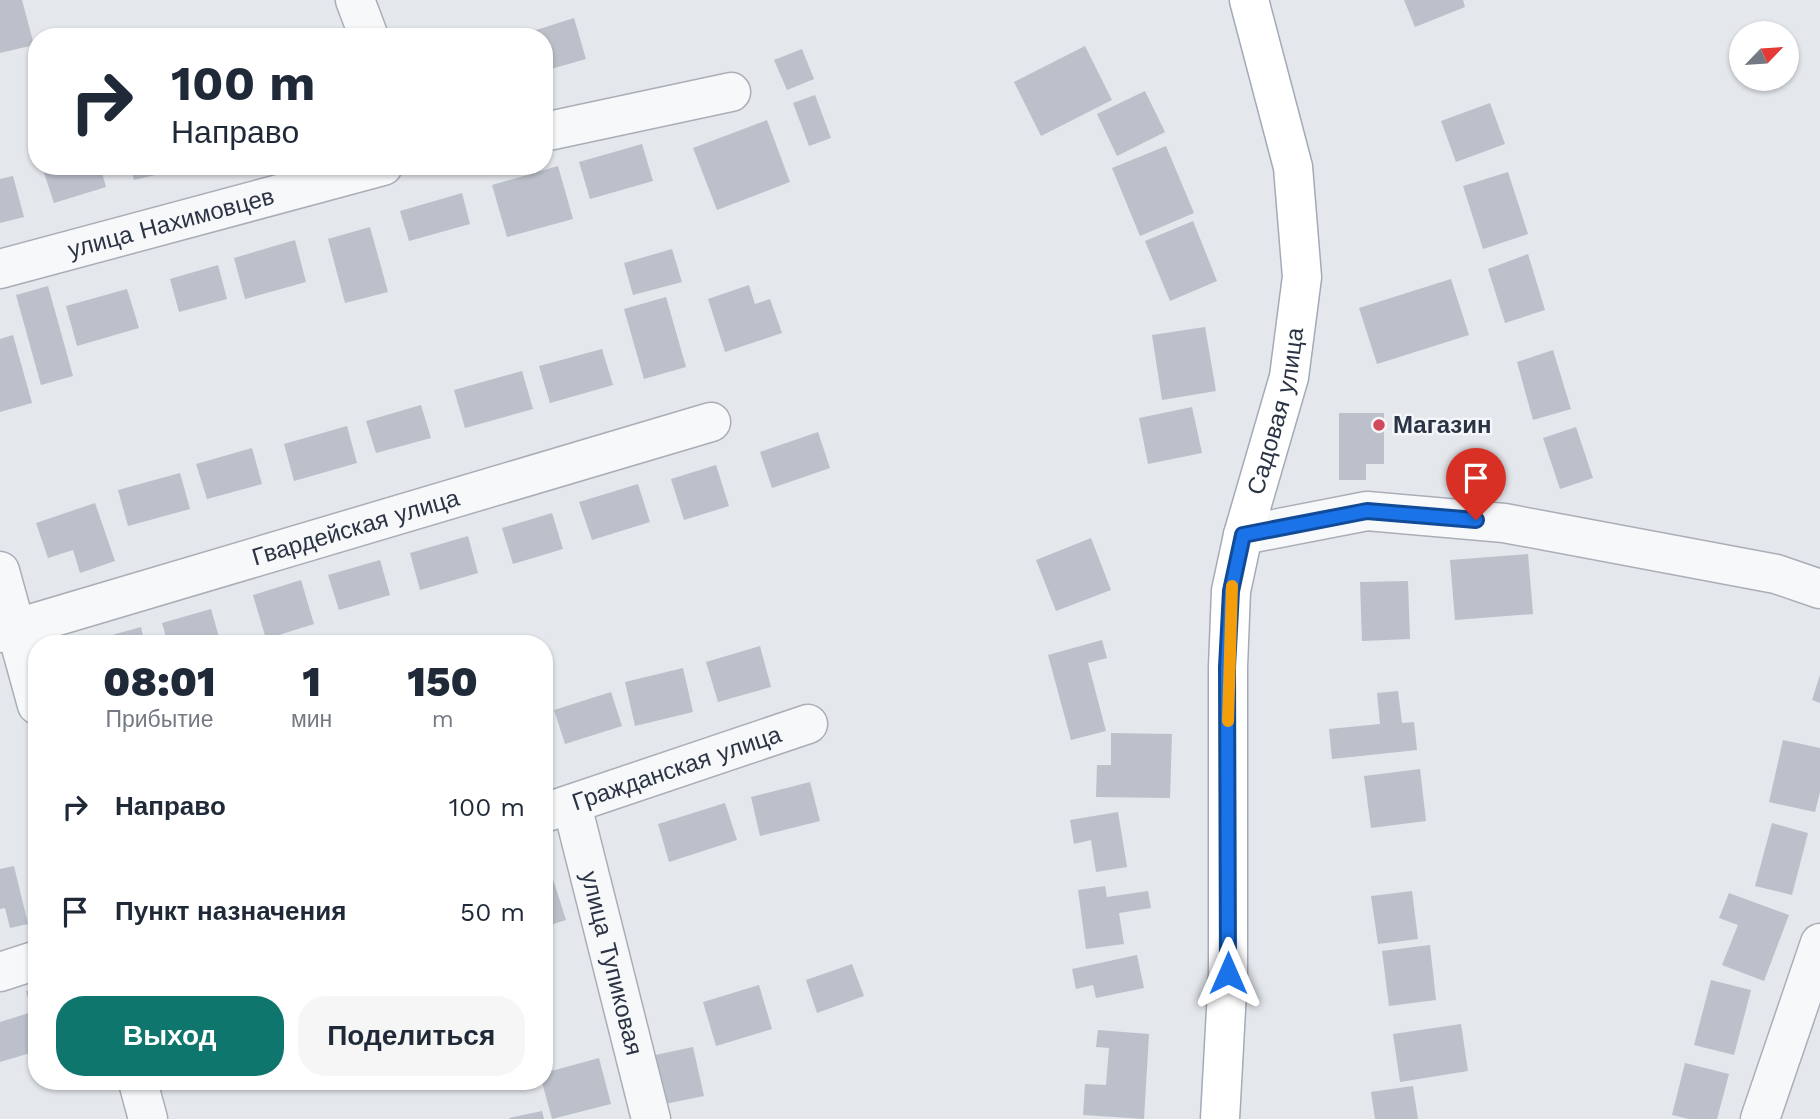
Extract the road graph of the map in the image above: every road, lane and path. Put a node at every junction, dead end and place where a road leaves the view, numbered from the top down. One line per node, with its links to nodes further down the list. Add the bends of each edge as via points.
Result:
1 (355, 0): 3 (street)
2 (1249, 0): 9 (main road, Садовая улица, via 1293,167 1302,277 1289,377)
3 (366, 28)
4 (731, 92): 5 (street)
5 (553, 130)
6 (350, 175): 7 (street, улица Нахимовцев)
7 (0, 269)
8 (711, 422): 12 (street, Гвардейская улица)
9 (1243, 535): 11 (street, via 1367,511 1504,523 1776,573); 22 (main road, Садовая улица, via 1231,591 1227,667 1228,973)
10 (0, 571): 12 (street)
11 (1820, 589)
12 (8, 631): 13 (street)
13 (28, 682)
14 (808, 724): 15 (street, Гражданская улица)
15 (558, 809): 21 (street, улица Тупиковая)
16 (1820, 943): 23 (street)
17 (28, 963): 18 (street)
18 (0, 972)
19 (140, 1090): 20 (street)
20 (148, 1119)
21 (651, 1119)
22 (1220, 1119)
23 (1760, 1119)

